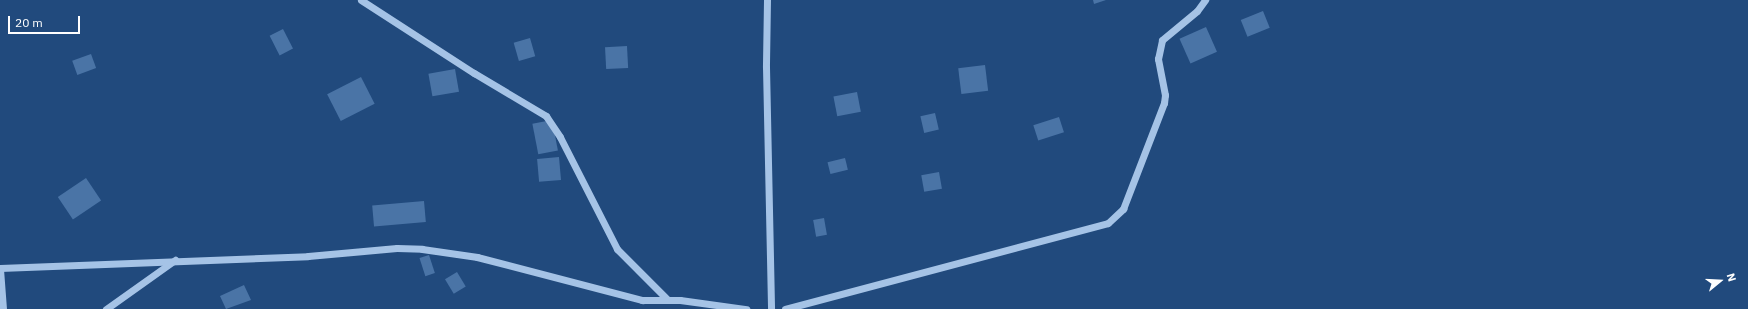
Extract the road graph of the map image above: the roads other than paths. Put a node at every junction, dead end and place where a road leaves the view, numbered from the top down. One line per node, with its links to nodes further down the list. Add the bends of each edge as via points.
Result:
1 (361, 0): 6 (street, via 546,116 560,137 617,249)
2 (767, 0): 10 (street)
3 (1205, 0): 11 (street, via 1197,11 1162,40 1158,60 1166,95 1164,103 1123,209 1108,223 1095,229)
4 (175, 260): 5 (street); 6 (street, via 308,256 396,248 422,249 477,257 642,300); 8 (street)
5 (0, 269): 7 (street)
6 (668, 300): 9 (street)
7 (3, 309)
8 (106, 309)
9 (746, 309)
10 (771, 309)
11 (785, 309)

